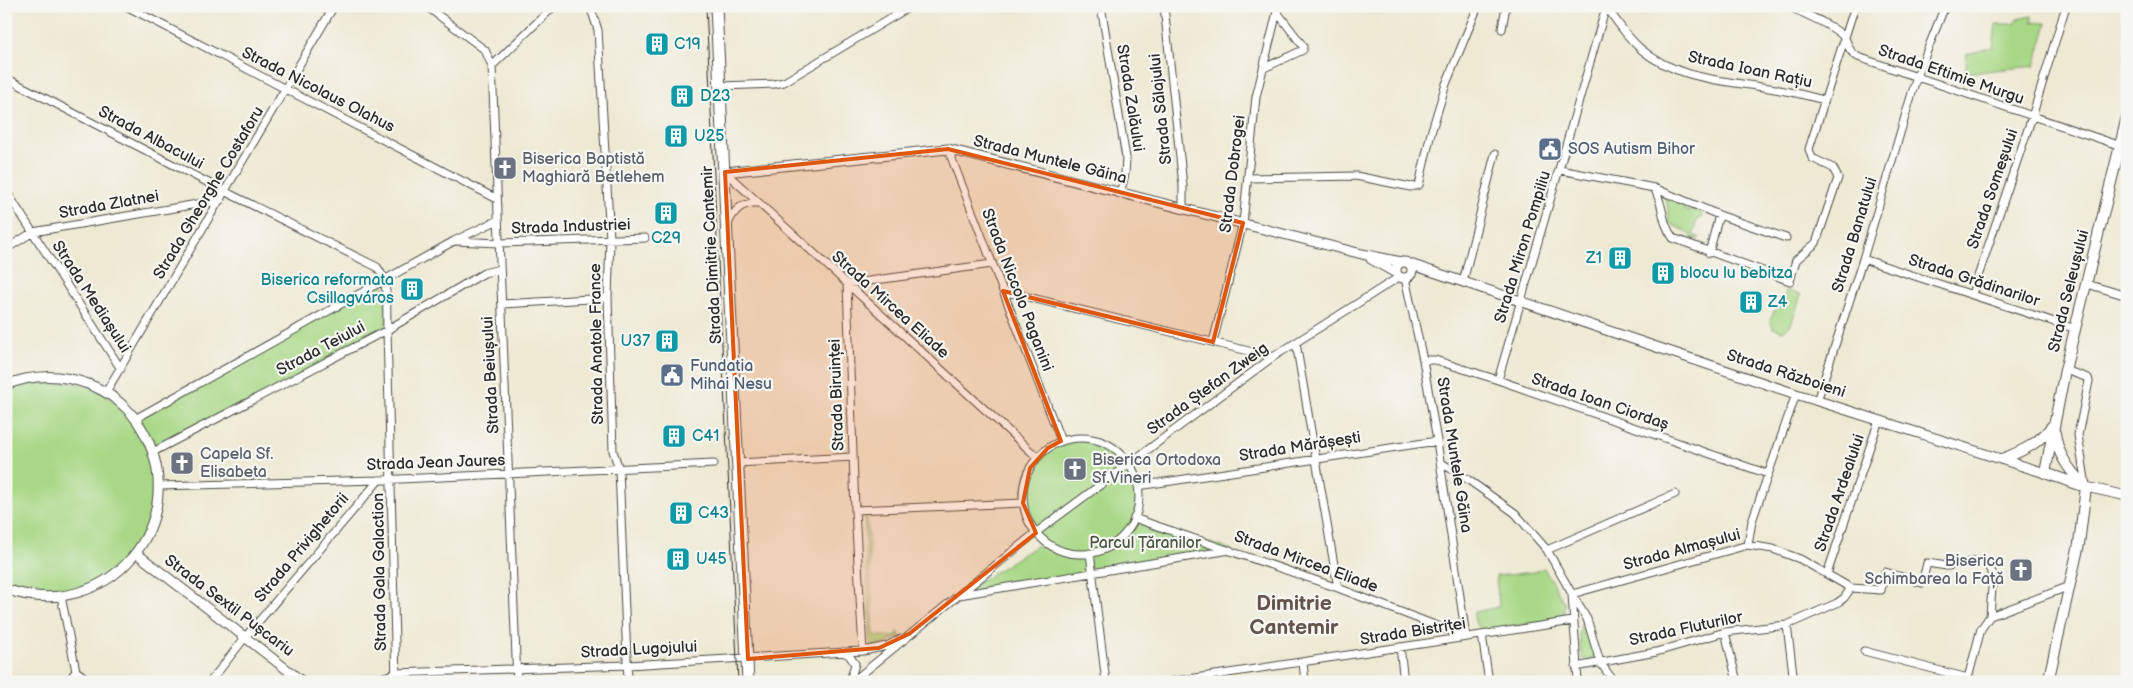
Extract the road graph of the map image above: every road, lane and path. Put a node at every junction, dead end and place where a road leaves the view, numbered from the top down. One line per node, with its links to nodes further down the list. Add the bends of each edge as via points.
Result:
1 (126, 6): 25 (street, Strada Nicolaus Olahus)
2 (334, 6): 25 (street, Strada Gheorghe Costaforu)
3 (426, 6): 20 (street, via 485,50)
4 (554, 6): 20 (street)
5 (590, 6): 50 (street, Strada Anatole France, via 598,30)
6 (716, 6): 24 (main road, Strada Dimitrie Cantemir)
7 (910, 6): 24 (street, via 784,82)
8 (1101, 6): 38 (street, Strada Zalăului, via 1126,158 1126,174)
9 (1164, 6): 42 (street, Strada Sălajului)
10 (1478, 6): 34 (street, via 1446,84 1419,185 1411,187 1356,176)
11 (1506, 6): 18 (street)
12 (1606, 6): 26 (street, Strada Ioan Rațiu, via 1643,51 1661,62 1706,78); 32 (street, Strada Miron Pompiliu)
13 (1788, 6): 19 (street, Strada Eftimie Murgu)
14 (1855, 6): 19 (street)
15 (1945, 6): 22 (street)
16 (2066, 6): 27 (street, Strada Someșului)
17 (1275, 9): 21 (street, Strada Dobrogei); 21 (street, Strada Dobrogei, via 1303,50)
18 (1502, 29)
19 (1845, 37): 22 (street, Strada Eftimie Murgu, via 1849,50 1858,57); 26 (street)
20 (492, 66): 39 (street, Strada Beiușului)
21 (1264, 68): 34 (street, Strada Dobrogei, via 1256,98)
22 (1917, 76): 27 (street, Strada Eftimie Murgu); 56 (street, Strada Banatului)
23 (6, 78): 37 (street, Strada Albacului)
24 (720, 86): 33 (main road, Strada Dimitrie Cantemir)
25 (287, 89): 37 (street, Strada Gheorghe Costaforu); 39 (street, Strada Nicolaus Olahus)
26 (1824, 100): 54 (street, via 1809,155 1833,168 1838,178 1816,242 1796,260 1790,281)
27 (2032, 118): 29 (street, Strada Eftimie Murgu); 67 (street, Strada Someșului)
28 (2127, 118): 29 (main road, Strada Seleușului)
29 (2124, 147): 65 (main road, Strada Seleușului)
30 (948, 149): 33 (street, Strada Muntele Găina); 38 (street, Strada Muntele Găina); 58 (street, Strada Niccolo Paganini)
31 (1495, 154): 63 (street)
32 (1560, 170): 35 (street); 70 (street, Strada Miron Pompiliu)
33 (725, 172): 41 (street, Strada Mircea Eliade); 46 (main road, Strada Dimitrie Cantemir)
34 (1248, 178): 45 (street, Strada Dobrogei)
35 (1654, 188): 43 (street); 54 (street, via 1660,200 1664,226 1673,238)
36 (6, 191): 47 (street, Strada Mediașului)
37 (226, 192): 40 (street, Strada Gheorghe Costaforu); 62 (street, Strada Albacului, via 377,267 384,276)
38 (1120, 194): 42 (street, Strada Muntele Găina)
39 (498, 199): 44 (street, Strada Beiușului)
40 (221, 200): 47 (street, Strada Zlatnei); 78 (street, Strada Gheorghe Costaforu)
41 (758, 203): 46 (street, via 740,207 733,212); 64 (street, Strada Mircea Eliade)
42 (1184, 209): 45 (street, Strada Muntele Găina)
43 (1719, 216): 49 (street); 54 (street)
44 (498, 220): 51 (street, Strada Teiului); 52 (street, Strada Beiușului)
45 (1243, 223): 55 (street, Strada Muntele Găina); 74 (street, Strada Dobrogei)
46 (727, 225): 95 (main road, Strada Dimitrie Cantemir)
47 (32, 232): 53 (street, Strada Zlatnei); 78 (street, Strada Mediașului)
48 (645, 238): 50 (street, Strada Industriei)
49 (1786, 238)
50 (610, 239): 52 (street, Strada Industriei); 69 (street, Strada Anatole France)
51 (454, 241): 52 (street); 62 (street, Strada Teiului)
52 (499, 243): 59 (street, Strada Beiușului)
53 (6, 249)
54 (1710, 253)
55 (1362, 254): 57 (street, Strada Muntele Găina); 61 (street, Strada Muntele Găina)
56 (1863, 259): 67 (street, Strada Grădinarilor); 84 (street, Strada Banatului)
57 (1406, 263): 60 (street, Strada Războieni); 61 (street, Strada Muntele Găina, via 1412,272); 61 (street, via 1396,267)
58 (992, 264): 64 (street); 66 (street, Strada Niccolo Paganini)
59 (500, 269): 71 (street, Strada Beiușului); 73 (street, Strada Teiului, via 484,273)
60 (1437, 275): 61 (street, Strada Războieni); 63 (street, Strada Războieni)
61 (1402, 276): 75 (street, Strada Ștefan Zweig); 77 (street, Strada Muntele Găina)
62 (384, 282): 73 (street, Strada Gala Galaction); 85 (street, Strada Teiului)
63 (1463, 282): 70 (street, Strada Războieni)
64 (848, 284): 91 (street, Strada Biruinței); 92 (street, Strada Mircea Eliade)
65 (2087, 284): 68 (street); 72 (main road, Strada Seleușului)
66 (1003, 291): 74 (street); 88 (street, Strada Niccolo Paganini)
67 (1972, 294): 72 (street, Strada Grădinarilor)
68 (2127, 296)
69 (608, 298): 71 (street); 99 (street, Strada Anatole France, via 613,451)
70 (1521, 301): 80 (street, Strada Miron Pompiliu); 83 (street, Strada Războieni)
71 (502, 304): 101 (street, Strada Beiușului)
72 (2076, 329): 79 (main road, Strada Seleușului)
73 (387, 330): 90 (street, Strada Teiului); 103 (street, Strada Gala Galaction)
74 (1213, 342): 76 (street)
75 (1296, 343): 76 (street, Strada Ștefan Zweig); 93 (street)
76 (1273, 357): 98 (street, Strada Ștefan Zweig)
77 (1423, 360): 80 (street, Strada Ioan Ciordaș, via 1435,360); 89 (street, Strada Muntele Găina)
78 (121, 368): 82 (street, Strada Gheorghe Costaforu)
79 (2065, 370): 87 (main road, Strada Seleușului); 107 (street, via 2088,378 2078,435)
80 (1498, 380): 102 (street, Strada Ioan Ciordaș)
81 (6, 385): 82 (street, via 34,377 58,377)
82 (106, 392): 85 (street)
83 (1796, 394): 84 (street, Strada Războieni); 102 (street)
84 (1817, 401): 86 (street, Strada Războieni)
85 (135, 419): 90 (street)
86 (1879, 420): 94 (street, Strada Războieni); 120 (street, Strada Ardealului)
87 (2054, 424): 94 (main road, via 2041,440); 100 (main road, Strada Seleușului); 107 (main road, via 2056,443 2062,456)
88 (1061, 441): 92 (street); 98 (street, via 1083,438 1099,441 1113,448)
89 (1438, 441): 93 (street, Strada Mărășești); 96 (street, Strada Muntele Găina)
90 (153, 452): 105 (street)
91 (853, 457): 95 (street); 111 (street, Strada Biruinței)
92 (1037, 457): 110 (street, via 1025,479)
93 (1316, 458): 106 (street, Strada Mărășești); 122 (street)
94 (2002, 459): 100 (street, Strada Războieni)
95 (738, 463): 140 (main road, Strada Dimitrie Cantemir)
96 (1441, 463): 116 (street, via 1515,513); 134 (street, Strada Muntele Găina)
97 (714, 464): 99 (street, Strada Jean Jaures)
98 (1129, 464): 106 (street); 113 (street, Strada Ștefan Zweig)
99 (619, 469): 101 (street, Strada Jean Jaures); 143 (street, Strada Anatole France)
100 (2045, 472): 107 (main road, Strada Războieni)
101 (510, 474): 103 (street, Strada Jean Jaures); 145 (street, Strada Beiușului)
102 (1768, 474): 114 (street, via 1752,521)
103 (392, 479): 104 (street, Strada Jean Jaures); 147 (street, Strada Gala Galaction)
104 (379, 480): 105 (street, Strada Jean Jaures); 135 (street, Strada Privighetorii)
105 (158, 486): 118 (street, via 153,520)
106 (1138, 486): 112 (street)
107 (2086, 487): 109 (street, Strada Războieni); 121 (main road)
108 (1675, 494): 116 (street)
109 (2127, 496)
110 (1023, 503): 111 (street); 113 (street)
111 (855, 510): 137 (street, Strada Biruinței)
112 (1134, 518): 115 (street, Strada Mircea Eliade); 117 (street, via 1114,543)
113 (1036, 533): 117 (street, via 1062,550); 126 (street, Strada Ștefan Zweig)
114 (1748, 545): 120 (street, Strada Almașului, via 1800,559); 125 (street, Strada Almașului)
115 (1232, 550): 119 (street); 122 (street, Strada Mircea Eliade)
116 (1547, 550): 125 (street)
117 (1090, 553): 119 (street)
118 (136, 554): 127 (street, via 102,583); 135 (street, Strada Sextil Pușcariu)
119 (1093, 573): 126 (street); 160 (street)
120 (1827, 574): 123 (street, Strada Almașului)
121 (2070, 586): 128 (street); 169 (main road)
122 (1338, 588): 134 (street, Strada Mircea Eliade)
123 (1851, 588): 128 (street, Strada Almașului, via 1881,590 1885,572 1922,583 1927,563 1947,566 1985,562 1993,574); 130 (street, Strada Fluturilor, via 1836,603)
124 (6, 589): 127 (street, via 34,596)
125 (1572, 594): 129 (street); 142 (street, via 1587,620)
126 (959, 595): 132 (street, Strada Ștefan Zweig)
127 (61, 596): 146 (street)
128 (1990, 616): 149 (street, via 1981,629)
129 (1573, 621): 133 (street, Strada Bistriței); 144 (street)
130 (1787, 625): 131 (street, Strada Fluturilor); 168 (street)
131 (1724, 632): 142 (street, Strada Fluturilor, via 1656,652); 167 (street)
132 (909, 634): 137 (street, Strada Lugojului, via 887,646); 159 (street, Strada Ștefan Zweig)
133 (1482, 635): 134 (street, Strada Bistriței); 164 (street)
134 (1466, 637): 136 (street, Strada Bistriței)
135 (244, 638): 152 (street, Strada Privighetorii); 153 (street, Strada Sextil Pușcariu)
136 (1400, 648): 141 (street, Strada Bistriței); 163 (street)
137 (863, 650): 139 (street, Strada Lugojului)
138 (1864, 651): 149 (street)
139 (843, 652): 140 (street, Strada Lugojului); 159 (street, via 849,654 855,664)
140 (748, 659): 143 (street, Strada Lugojului); 158 (main road, Strada Dimitrie Cantemir)
141 (1303, 662): 148 (street, Strada Bistriței); 162 (street)
142 (1600, 662): 144 (street, Strada Fluturilor); 166 (street)
143 (628, 665): 145 (street, Strada Lugojului); 157 (street, Strada Anatole France)
144 (1576, 667): 165 (street)
145 (516, 669): 147 (street, Strada Lugojului); 156 (street, Strada Beiușului)
146 (76, 671): 150 (street); 151 (street)
147 (396, 673): 154 (street, Strada Lugojului); 155 (street, Strada Gala Galaction)
148 (1207, 679): 161 (street, Strada Bistriței)
149 (1968, 680)
150 (68, 682)
151 (91, 682)
152 (210, 682)
153 (304, 682)
154 (368, 682)
155 (396, 682)
156 (517, 682)
157 (628, 682)
158 (748, 682)
159 (851, 682)
160 (1106, 682)
161 (1168, 682)
162 (1306, 682)
163 (1404, 682)
164 (1489, 682)
165 (1578, 682)
166 (1614, 682)
167 (1737, 682)
168 (1794, 682)
169 (2048, 682)

